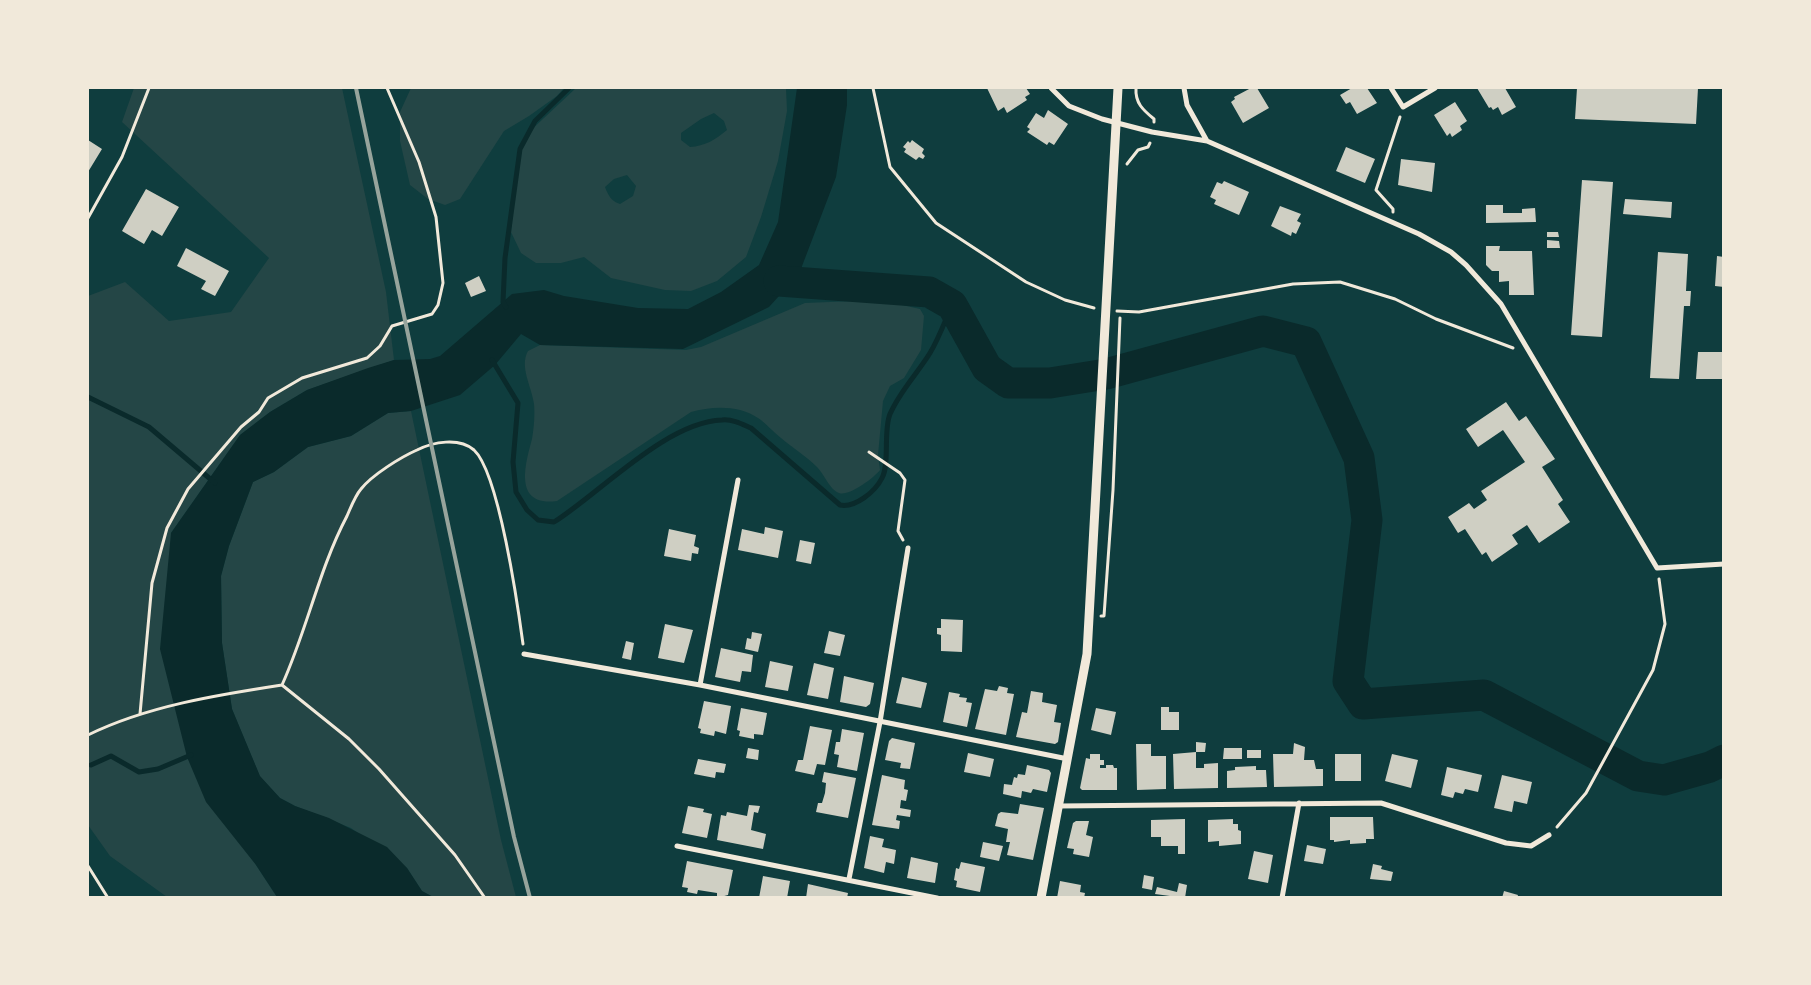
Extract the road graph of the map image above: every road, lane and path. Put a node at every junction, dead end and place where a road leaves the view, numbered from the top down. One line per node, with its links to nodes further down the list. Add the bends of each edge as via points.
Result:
1 (149, 88): 16 (path, via 122,157)
2 (387, 88): 31 (path, via 418,162 436,217 442,283 438,305 432,314 392,326 380,346 367,358 302,378 268,398 188,489 168,528 152,583)
3 (873, 88): 19 (path, via 890,167 936,223 1041,290)
4 (1051, 88): 12 (street, via 1069,106)
5 (1118, 88): 12 (street)
6 (1136, 88): 11 (path, via 1136,99)
7 (1184, 88): 13 (street, via 1188,105)
8 (1391, 88): 10 (street)
9 (1435, 88): 10 (street)
10 (1404, 107): 17 (path, via 1376,190 1393,209)
11 (1154, 119)
12 (1116, 122): 13 (street); 27 (street)
13 (1207, 141): 17 (street)
14 (1148, 147): 15 (path, via 1131,157)
15 (1126, 174)
16 (88, 218)
17 (1393, 222): 21 (street, via 1435,242 1466,265 1500,304)
18 (1121, 307): 27 (path, via 1104,616)
19 (1100, 309)
20 (1110, 310): 21 (path, via 1130,313 1293,284 1340,282 1395,299 1436,319)
21 (1531, 354): 26 (street)
22 (869, 452): 24 (path, via 895,469 904,480 898,532)
23 (738, 480): 30 (street)
24 (908, 548): 32 (street)
25 (1724, 564): 26 (street)
26 (1657, 568): 37 (path, via 1665,624 1653,670 1586,793)
27 (1089, 619): 34 (street, via 1087,654)
28 (524, 654): 29 (path, via 513,571 488,475 474,450 455,442 426,445 401,457 361,488 334,541 297,652); 30 (street)
29 (282, 685): 31 (path); 42 (path, via 349,739 379,769 455,855)
30 (700, 685): 32 (street)
31 (140, 714): 33 (path)
32 (880, 722): 34 (street); 40 (street)
33 (88, 735)
34 (1068, 759): 36 (street)
35 (1298, 803): 36 (street); 37 (street, via 1381,803 1506,844 1531,846); 45 (street)
36 (1059, 806): 44 (street)
37 (1549, 835)
38 (677, 846): 40 (street)
39 (88, 866): 41 (path)
40 (849, 879): 43 (street)
41 (108, 898)
42 (485, 898)
43 (937, 898)
44 (1041, 898)
45 (1282, 898)

